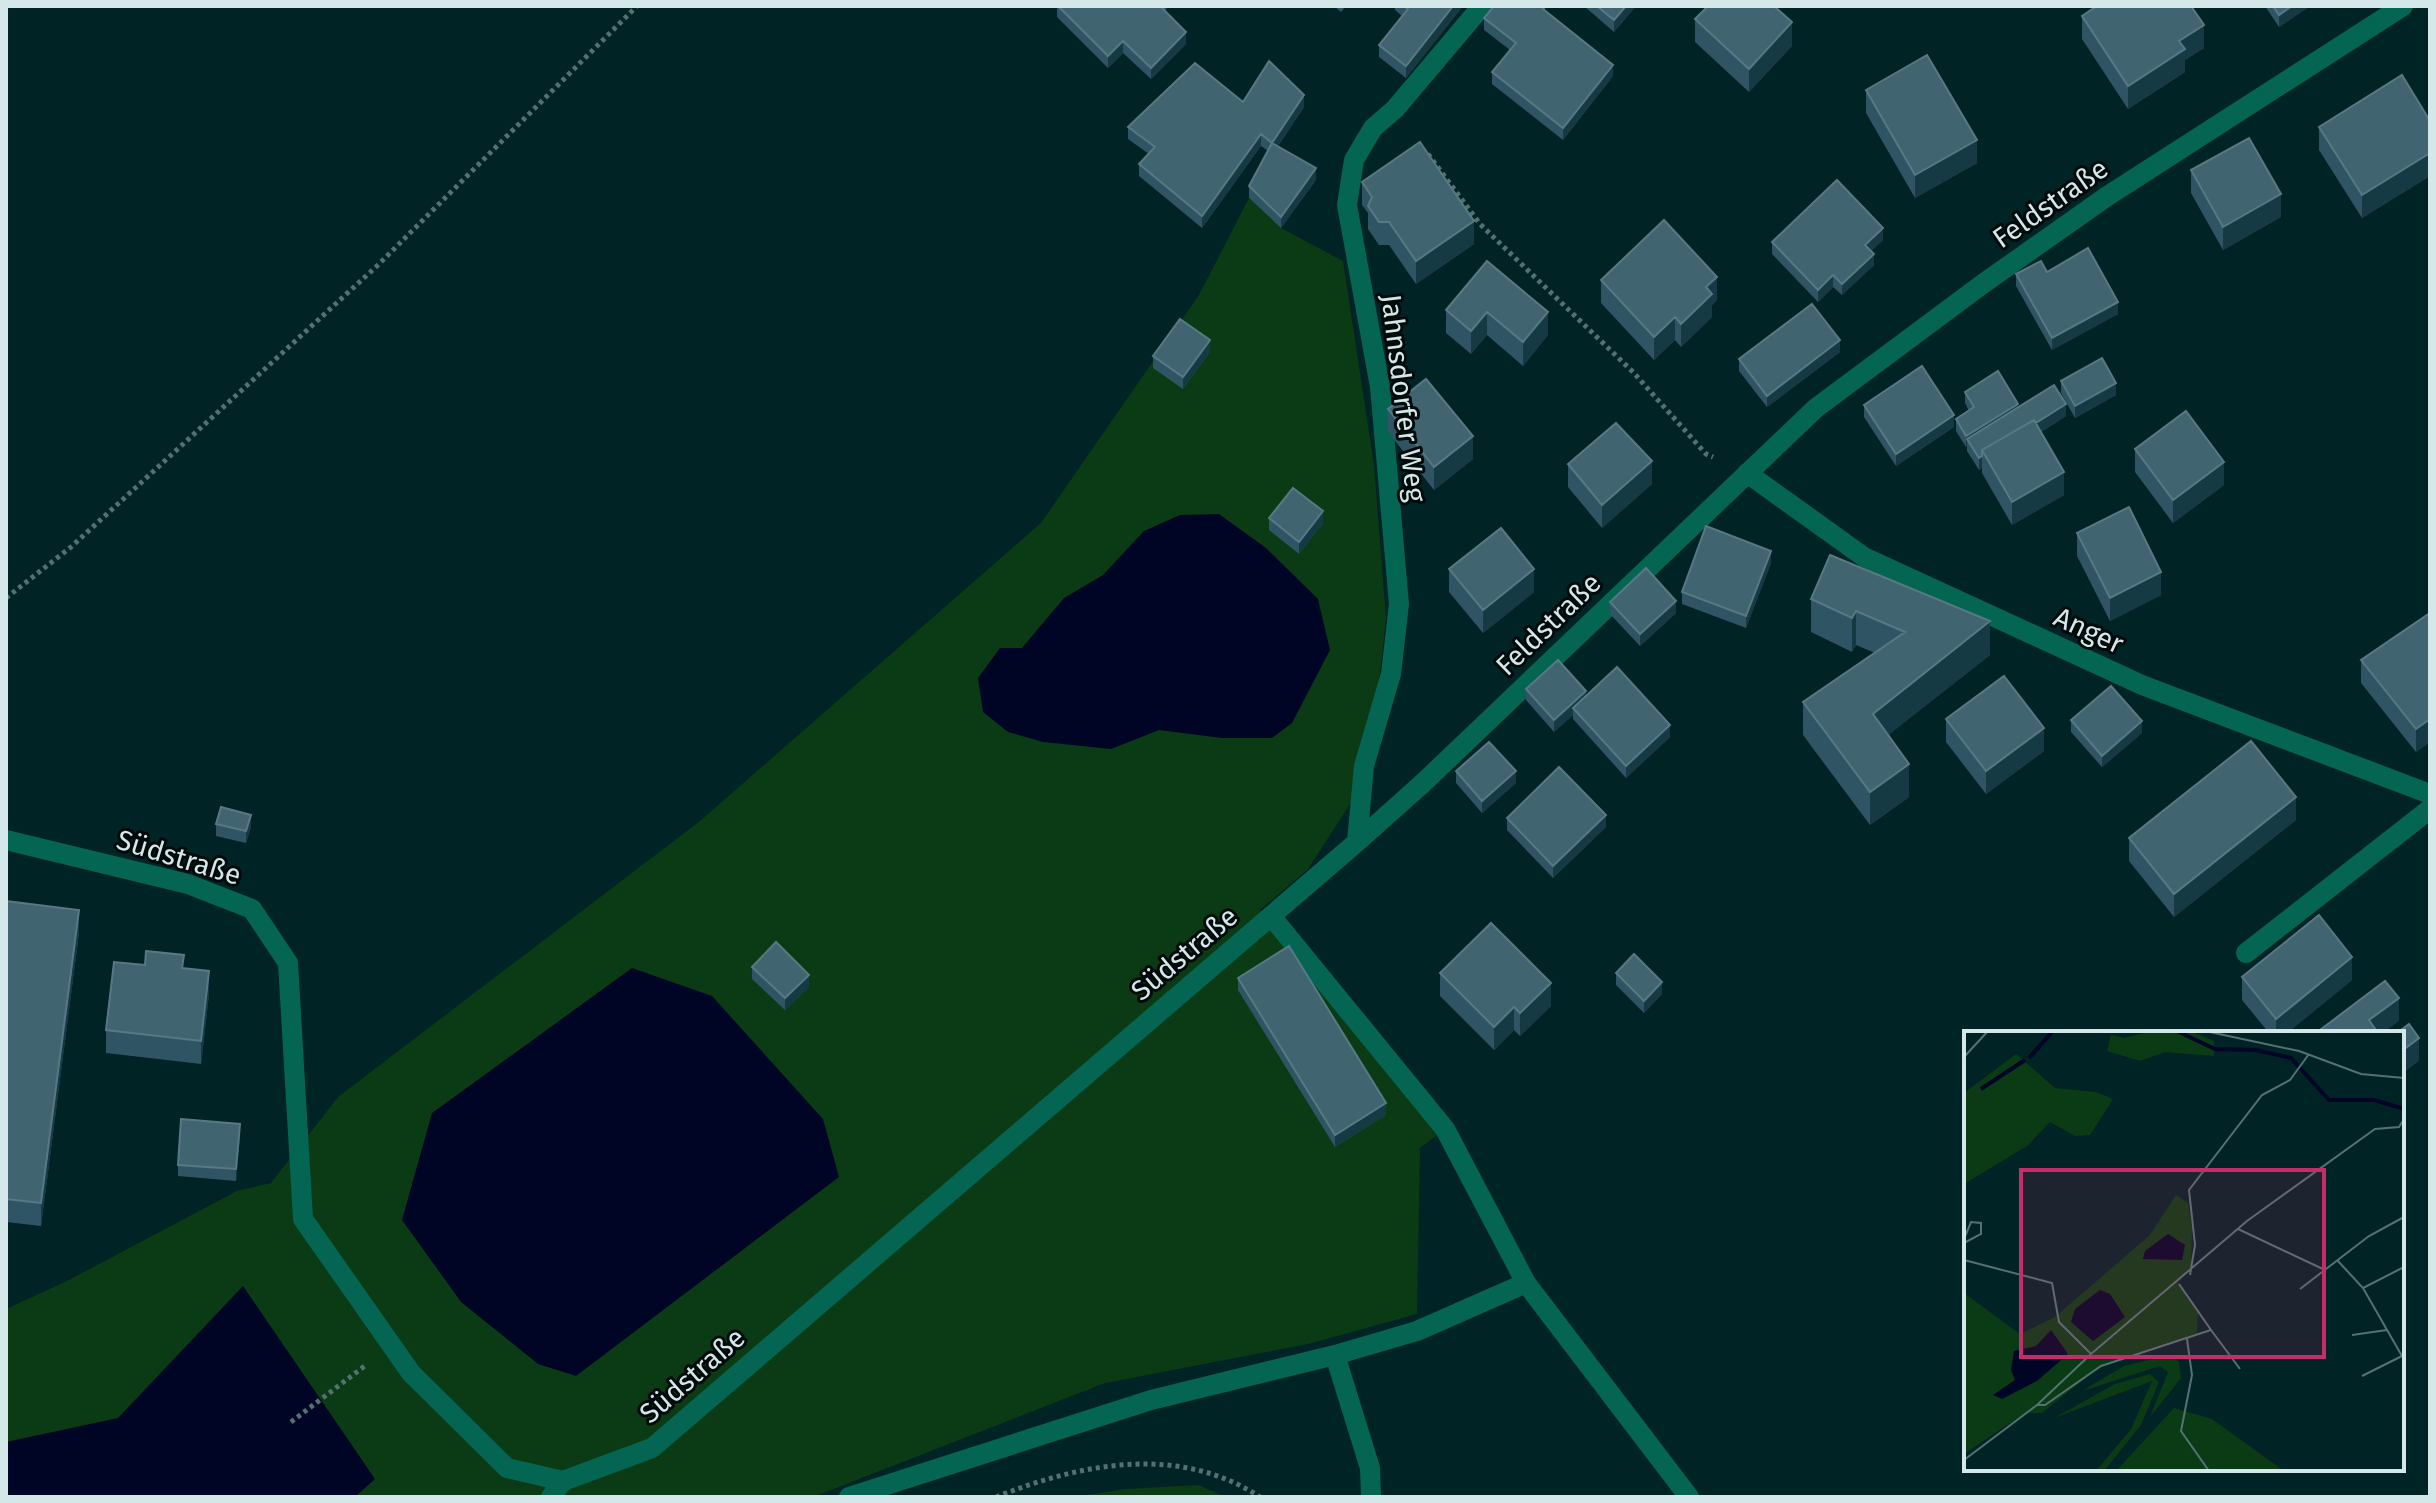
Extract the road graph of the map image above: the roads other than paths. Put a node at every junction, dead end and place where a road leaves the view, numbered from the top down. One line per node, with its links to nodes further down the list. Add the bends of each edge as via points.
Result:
1 (1482, 6): 8 (street, Jahnsdorfer Weg, via 1373,128 1354,160 1347,205 1380,387 1399,604 1391,674 1364,766)
2 (2403, 6): 3 (street, Feldstraße, via 2106,197 1984,283 1816,408)
3 (1747, 473): 4 (street, Feldstraße); 5 (street, Anger, via 1864,557 2142,685)
4 (1423, 783): 8 (street, Südstraße)
5 (2430, 794)
6 (2430, 809): 10 (street)
7 (6, 840): 13 (street, Südstraße, via 188,884 252,909 288,963 303,1219 411,1373 507,1468)
8 (1357, 842): 9 (street, Südstraße)
9 (1271, 916): 11 (street, via 1445,1129); 13 (street, Südstraße, via 652,1448)
10 (2246, 953)
11 (1526, 1283): 12 (street, via 1417,1331); 16 (street)
12 (1335, 1355): 14 (street, via 1151,1400); 15 (street, via 1370,1468)
13 (557, 1489)
14 (849, 1497)
15 (1371, 1497)
16 (1689, 1497)

